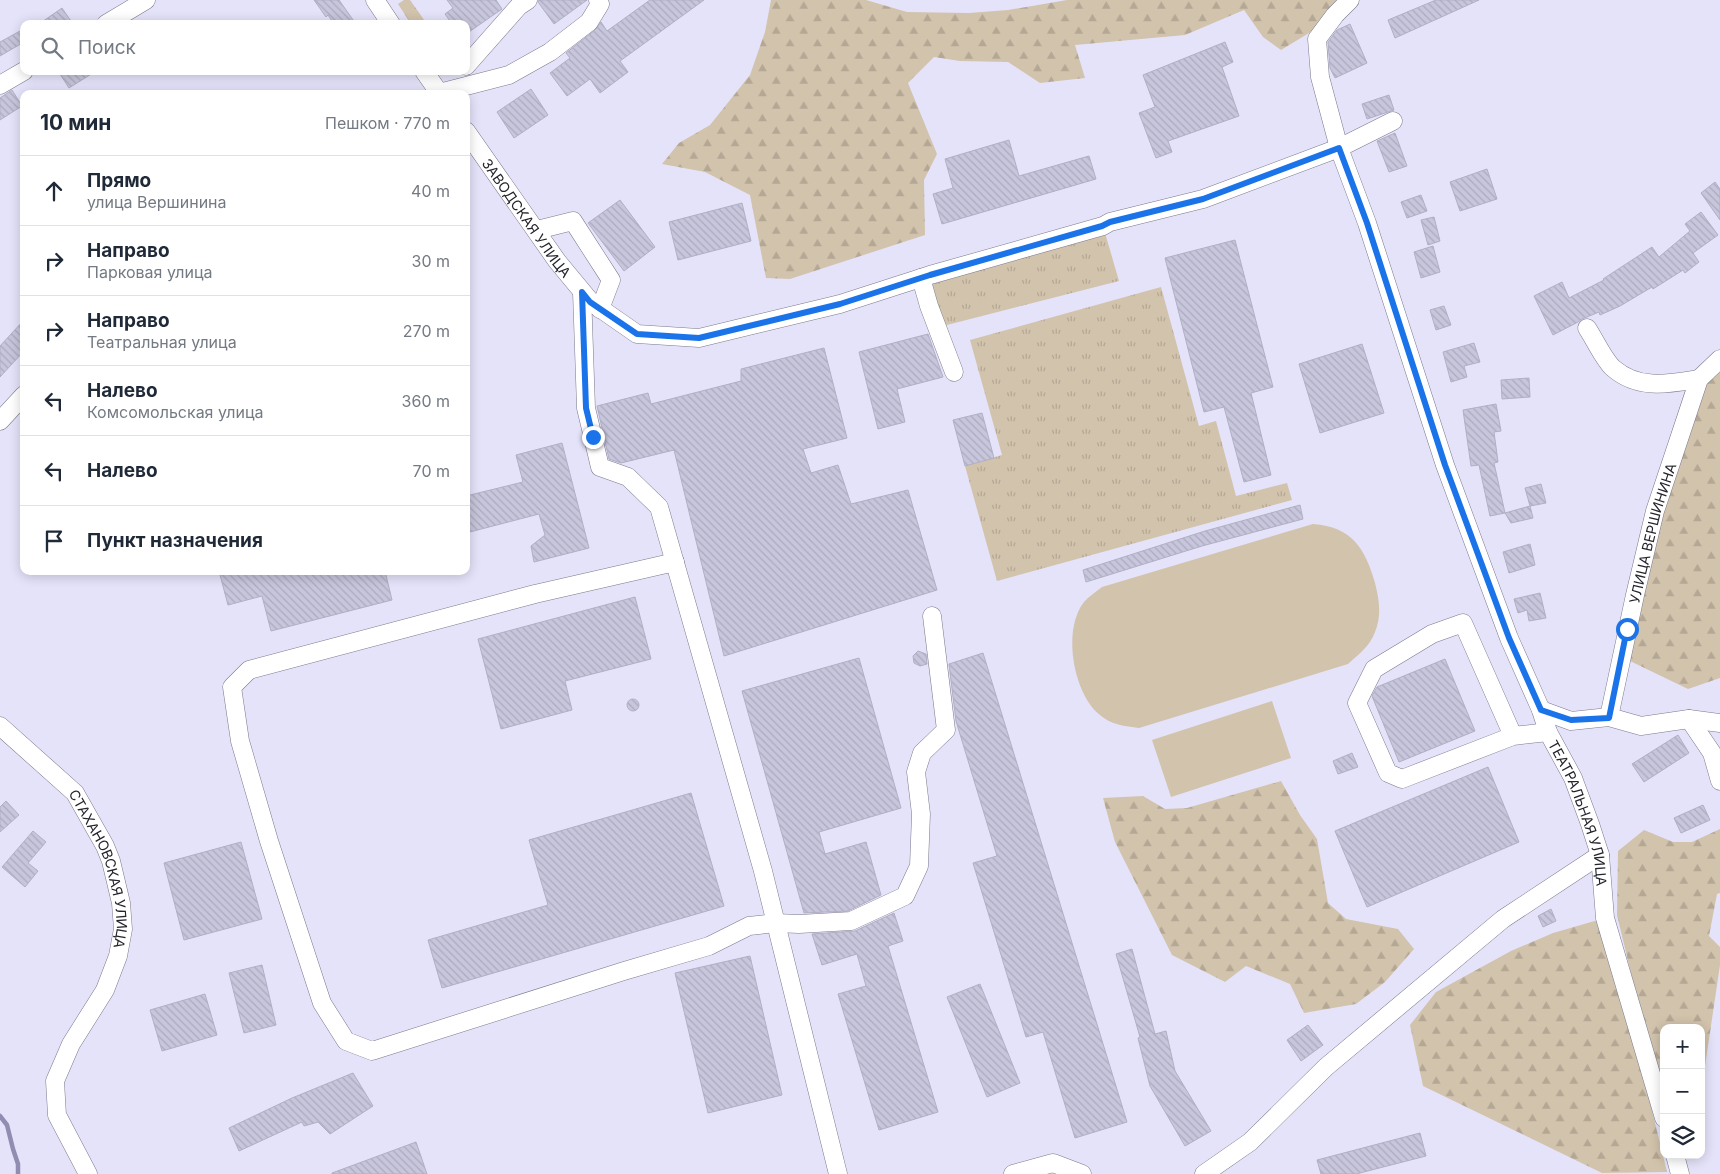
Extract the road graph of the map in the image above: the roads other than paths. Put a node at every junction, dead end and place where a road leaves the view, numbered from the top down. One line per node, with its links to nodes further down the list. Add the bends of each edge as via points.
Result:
1 (146, 0): 6 (street)
2 (375, 0): 7 (street)
3 (598, 0): 15 (street, via 600,4 588,22 550,52 509,75)
4 (1350, 0): 18 (street, ТЕАТРАЛЬНАЯ УЛИЦА, via 1317,39 1320,77)
5 (520, 2): 8 (street)
6 (113, 20)
7 (388, 20)
8 (470, 61)
9 (20, 73): 12 (street)
10 (427, 75): 13 (street)
11 (457, 75): 14 (street)
12 (0, 85)
13 (437, 90)
14 (442, 90)
15 (451, 90)
16 (1393, 121): 18 (street, ЗАВОДСКАЯ УЛИЦА)
17 (470, 137): 19 (street, ЗАВОДСКАЯ УЛИЦА)
18 (1339, 148): 20 (street, ЗАВОДСКАЯ УЛИЦА, via 1203,199 1110,222); 30 (street, ТЕАТРАЛЬНАЯ УЛИЦА, via 1367,223 1445,465 1509,638)
19 (537, 230): 21 (street, ЗАВОДСКАЯ УЛИЦА, via 557,262); 21 (street, via 573,221 611,280)
20 (921, 278): 21 (street, ЗАВОДСКАЯ УЛИЦА, via 840,304 699,338 637,334); 24 (street)
21 (591, 301): 28 (street, via 586,408 600,467 628,477 659,507)
22 (1587, 328): 25 (street, via 1612,367 1632,380 1660,385)
23 (1720, 360): 25 (street, УЛИЦА ВЕРШИНИНА)
24 (954, 372)
25 (1699, 379): 31 (street, УЛИЦА ВЕРШИНИНА, via 1655,511)
26 (20, 399): 27 (street)
27 (0, 421)
28 (675, 562): 39 (street); 39 (street, via 534,594 249,670 232,687 240,741 322,1003 346,1041 372,1051 709,946 749,926)
29 (932, 616): 39 (street, via 946,730 922,752 916,772 920,814 919,866 905,896 851,921)
30 (1541, 710): 31 (street, via 1571,720); 35 (street, ТЕАТРАЛЬНАЯ УЛИЦА)
31 (1609, 718): 32 (street, via 1641,726)
32 (1688, 719): 33 (street); 37 (street, via 1712,754)
33 (1720, 723)
34 (0, 726): 41 (street, СТАХАНОВСКАЯ УЛИЦА, via 75,793 105,846 121,904 123,929 118,956 105,990 71,1044 55,1081 57,1115)
35 (1548, 732): 36 (street); 38 (street, ТЕАТРАЛЬНАЯ УЛИЦА, via 1573,778)
36 (1513, 736): 36 (street, via 1402,780 1388,773 1357,703 1374,669 1432,634 1463,623)
37 (1720, 781)
38 (1600, 855): 40 (street, ТЕАТРАЛЬНАЯ УЛИЦА, via 1605,918); 48 (street, via 1503,919 1326,1067 1250,1142)
39 (776, 923): 45 (street)
40 (1663, 1114)
41 (74, 1145): 43 (street); 44 (street, СТАХАНОВСКАЯ УЛИЦА)
42 (1676, 1159): 49 (street)
43 (76, 1174)
44 (88, 1174)
45 (838, 1174)
46 (1013, 1174): 47 (street, via 1053,1163)
47 (1082, 1174)
48 (1204, 1174)
49 (1680, 1174)

